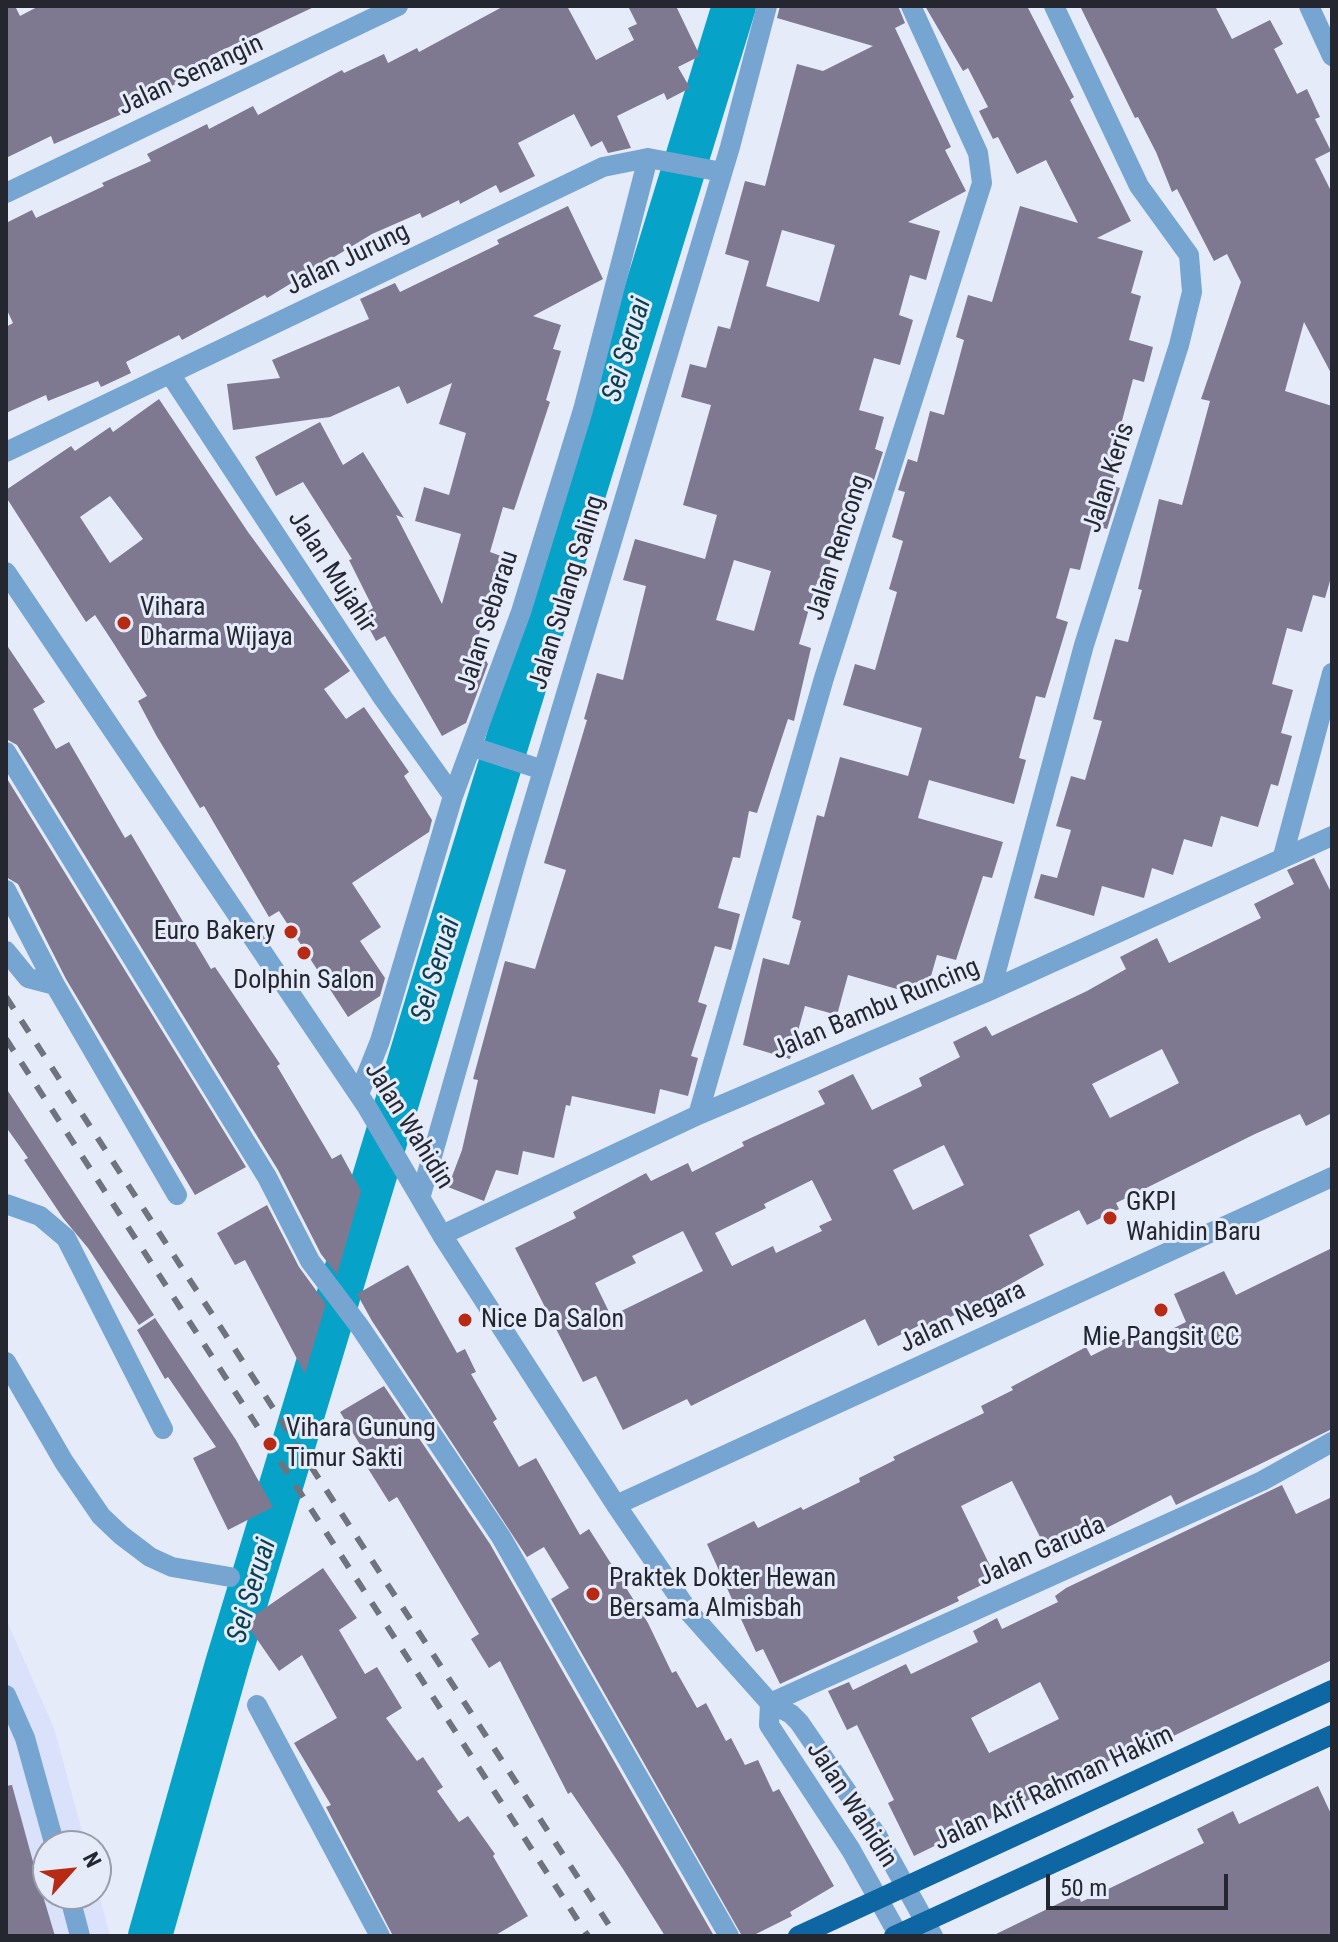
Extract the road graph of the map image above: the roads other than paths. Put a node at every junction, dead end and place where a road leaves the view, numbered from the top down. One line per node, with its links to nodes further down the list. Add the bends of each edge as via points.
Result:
1 (398, 6): 9 (street, Jalan Senangin)
2 (767, 6): 8 (street, Jalan Sulang Saling)
3 (911, 6): 25 (street, Jalan Rencong, via 978,153 982,183 824,678)
4 (1054, 6): 23 (street, Jalan Keris, via 1139,186 1189,255 1192,292 1084,645)
5 (1309, 6): 6 (street)
6 (1332, 56)
7 (648, 158): 8 (street, Jalan Jurung); 10 (street, Jalan Jurung, via 603,167); 14 (street, Jalan Sebarau, via 583,410)
8 (714, 170): 16 (street, Jalan Sulang Saling)
9 (6, 193)
10 (170, 374): 11 (street, Jalan Jurung); 17 (street, Jalan Mujahir)
11 (6, 452)
12 (6, 572): 24 (street, Jalan Wahidin)
13 (1332, 673): 19 (street)
14 (480, 749): 16 (street); 17 (street, Jalan Sebarau)
15 (6, 752): 49 (street, via 267,1177 310,1261 509,1550)
16 (538, 768): 27 (street, Jalan Sulang Saling)
17 (453, 796): 24 (street, Jalan Sebarau)
18 (1332, 836): 19 (street, Jalan Bambu Runcing)
19 (1283, 856): 23 (street, Jalan Bambu Runcing)
20 (6, 890): 22 (street)
21 (6, 951): 22 (street, via 28,978)
22 (55, 985): 28 (street)
23 (991, 990): 25 (street, Jalan Bambu Runcing)
24 (363, 1100): 27 (street, Jalan Wahidin)
25 (698, 1115): 30 (street, Jalan Bambu Runcing)
26 (1332, 1177): 34 (street, Jalan Negara)
27 (419, 1191): 30 (street, Jalan Wahidin)
28 (177, 1195)
29 (6, 1204): 32 (street, via 40,1216 66,1238)
30 (442, 1235): 34 (street, Jalan Wahidin)
31 (6, 1362): 35 (street, via 101,1516 150,1557 172,1567)
32 (163, 1429)
33 (1332, 1442): 38 (street, Jalan Garuda, via 1262,1481)
34 (616, 1505): 38 (street, Jalan Wahidin, via 689,1612)
35 (230, 1577)
36 (1332, 1690): 42 (main road, Jalan Arif Rahman Hakim)
37 (6, 1695): 41 (street, via 25,1738)
38 (770, 1703): 42 (street, Jalan Wahidin, via 799,1722); 43 (street, Jalan Wahidin, via 769,1725)
39 (257, 1705): 48 (street)
40 (1332, 1735): 45 (main road)
41 (51, 1830)
42 (908, 1885): 43 (main road, Jalan Arif Rahman Hakim); 45 (street, Jalan Wahidin)
43 (880, 1899): 46 (street, Jalan Wahidin); 50 (main road, Jalan Arif Rahman Hakim)
44 (73, 1910): 47 (street)
45 (930, 1929): 46 (main road)
46 (897, 1935)
47 (80, 1936)
48 (380, 1936)
49 (729, 1936)
50 (798, 1936)

